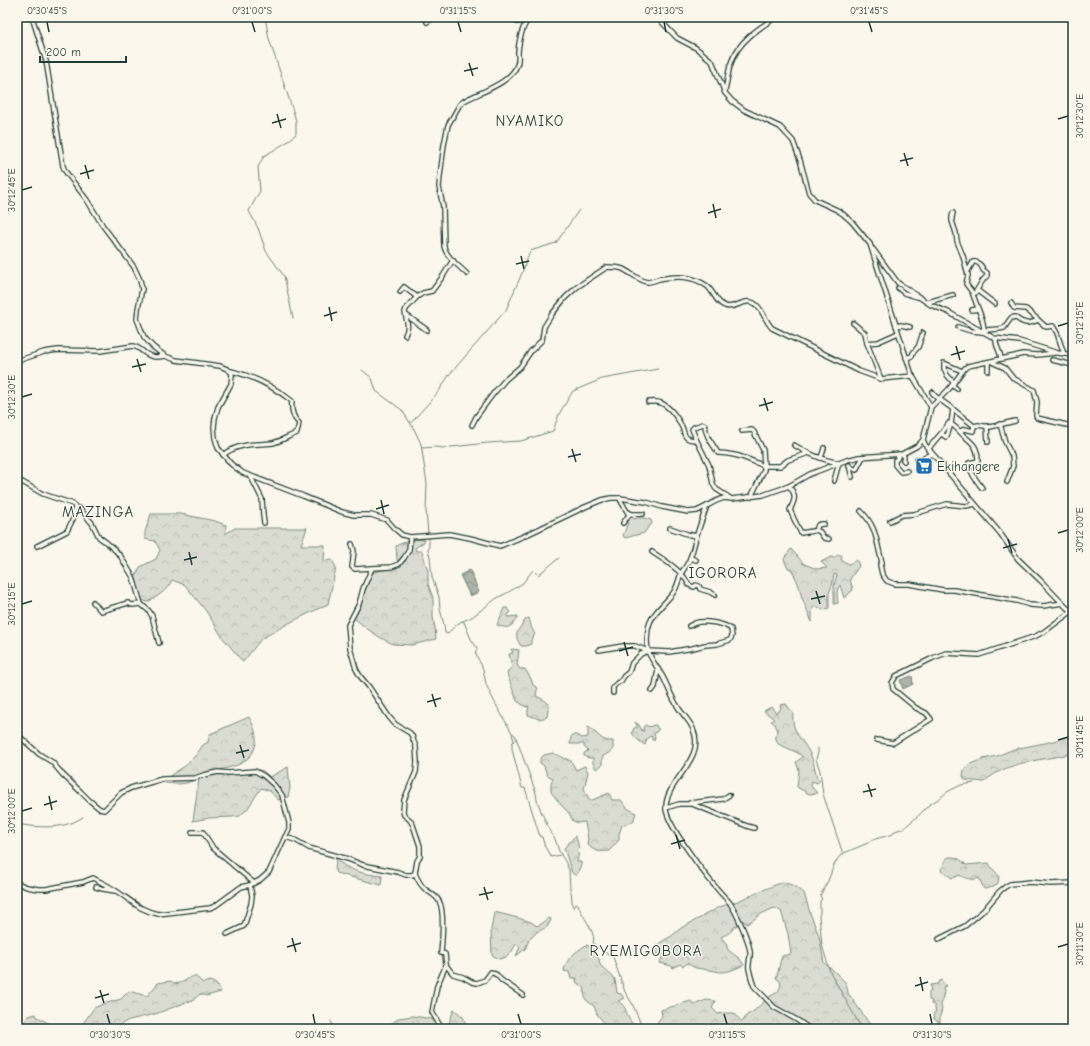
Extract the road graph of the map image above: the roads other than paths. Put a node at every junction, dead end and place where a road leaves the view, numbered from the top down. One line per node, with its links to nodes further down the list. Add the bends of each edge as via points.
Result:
1 (32, 17): 43 (street, via 46,61 63,166 134,267 142,289 137,319 140,328 144,337)
2 (435, 17): 7 (street)
3 (512, 17): 6 (street, via 517,22)
4 (657, 17): 8 (street, via 677,38 696,48 712,61)
5 (777, 17): 8 (street, via 741,44 731,62)
6 (528, 19): 11 (street, via 519,44 518,63 515,69 500,82 460,104 448,125 439,186 443,207 445,250)
7 (427, 22)
8 (725, 93): 10 (street, via 744,110 780,127 793,141 809,193 815,200 843,214)
9 (953, 213): 12 (street, via 952,221 957,241)
10 (870, 244): 21 (street, via 898,283); 30 (street)
11 (453, 260): 13 (street); 20 (street, via 432,292)
12 (968, 271): 15 (street, via 966,284); 18 (street, via 972,262 975,262 987,273)
13 (467, 274)
14 (898, 288): 21 (street, via 904,293)
15 (969, 288): 16 (street); 18 (street)
16 (964, 290)
17 (400, 292): 20 (street, via 404,287)
18 (974, 294): 24 (street, via 978,291); 25 (street)
19 (952, 295): 22 (street)
20 (417, 297): 27 (street, via 406,309)
21 (920, 298): 22 (street)
22 (928, 302): 34 (street)
23 (1011, 303): 28 (street, via 1014,308 1026,310)
24 (995, 304)
25 (978, 309): 26 (street); 34 (street, via 984,328)
26 (972, 310)
27 (406, 315): 33 (street); 37 (street, via 408,331)
28 (1038, 320): 34 (street, via 1030,323 1011,318 1004,328); 41 (street, via 1046,327 1053,326)
29 (852, 323): 39 (street, via 865,333)
30 (896, 326): 31 (street); 35 (street)
31 (910, 327)
32 (958, 327): 34 (street)
33 (427, 330)
34 (982, 332): 38 (street)
35 (898, 333): 39 (street, via 886,340); 44 (street)
36 (923, 333): 44 (street, via 919,346 912,356)
37 (405, 335)
38 (996, 339): 40 (street, via 1019,341); 45 (street)
39 (867, 343): 56 (street)
40 (1058, 353): 41 (street); 45 (street, via 1037,356 1023,354)
41 (1064, 354): 42 (street)
42 (1073, 355)
43 (165, 356): 47 (street, via 152,357 133,346 100,351 58,350); 52 (street)
44 (906, 358): 55 (street)
45 (1001, 359): 48 (street)
46 (1052, 360): 50 (street)
47 (17, 361)
48 (989, 362): 49 (street); 53 (street); 70 (street, via 1005,368 1013,378 1034,390 1037,418)
49 (983, 363): 51 (street); 54 (street, via 968,366)
50 (1073, 365)
51 (983, 368)
52 (230, 370): 85 (street, via 231,384 215,418 215,438); 85 (street, via 263,382 292,401 292,411 299,424 297,433 275,442 235,448)
53 (988, 370)
54 (962, 371): 57 (street); 59 (street, via 944,363 944,369)
55 (912, 376): 56 (street, via 902,379); 64 (street)
56 (882, 378): 69 (street, via 860,371 772,328 760,307 753,302 732,307 724,306 707,286 690,278 674,277 646,282 622,269 607,267 576,287 566,297 544,327 542,340 493,394)
57 (957, 378): 58 (street); 59 (street)
58 (962, 380)
59 (953, 384): 60 (street); 62 (street)
60 (957, 389)
61 (932, 392): 62 (street)
62 (939, 400): 64 (street); 65 (street)
63 (648, 402): 75 (street, via 660,402 671,411 686,438)
64 (931, 407): 76 (street)
65 (953, 409): 67 (street); 71 (street)
66 (1015, 421): 68 (street)
67 (951, 423): 74 (street); 81 (street)
68 (1000, 424): 72 (street); 99 (street, via 1012,456 1013,466)
69 (472, 425)
70 (1067, 425)
71 (974, 426): 72 (street); 74 (street, via 973,431 965,429)
72 (987, 426): 77 (street)
73 (742, 431): 92 (street, via 754,432 763,450)
74 (960, 432): 101 (street, via 977,449 978,461 969,466)
75 (696, 439): 92 (street, via 692,430 694,426 704,424 705,431 718,453 745,458); 104 (street, via 707,460 713,484)
76 (923, 440): 79 (street); 81 (street)
77 (988, 442)
78 (794, 445): 82 (street)
79 (919, 445): 81 (street); 83 (street)
80 (824, 448): 87 (street)
81 (927, 448): 84 (street)
82 (809, 454): 87 (street); 92 (street, via 788,460 780,466)
83 (901, 454): 86 (street); 90 (street); 94 (street, via 895,460 895,465 901,472)
84 (932, 454): 88 (street, via 921,461); 105 (street)
85 (223, 455): 95 (street, via 230,464)
86 (863, 457): 89 (street); 93 (street, via 856,470)
87 (820, 458): 91 (street)
88 (917, 459)
89 (847, 460): 91 (street); 93 (street)
90 (904, 461)
91 (839, 463): 98 (street); 100 (street, via 810,474)
92 (764, 466): 102 (street)
93 (849, 466): 96 (street)
94 (907, 471)
95 (252, 477): 112 (street, via 262,499); 118 (street, via 342,512 387,520 402,535)
96 (852, 477)
97 (17, 479): 107 (street, via 43,494 73,504)
98 (834, 481)
99 (1007, 482)
100 (789, 486): 102 (street); 116 (street, via 795,498 790,510 801,533)
101 (982, 488)
102 (751, 497): 104 (street)
103 (620, 498): 106 (street, via 688,512); 109 (street); 118 (street, via 590,504 500,546 449,534)
104 (732, 499): 106 (street, via 724,498)
105 (974, 504): 111 (street, via 947,504 902,515); 129 (street, via 1000,533 1018,559)
106 (707, 506): 117 (street)
107 (75, 507): 121 (street, via 73,520 67,531); 130 (street, via 92,523 99,537 121,557 133,577)
108 (861, 510): 129 (street, via 870,520 875,533 882,562 882,574 887,581 954,590 1030,605)
109 (628, 512): 110 (street); 113 (street, via 629,515)
110 (643, 514)
111 (890, 521)
112 (264, 523)
113 (623, 523)
114 (824, 524): 116 (street)
115 (670, 528): 117 (street)
116 (816, 530): 119 (street, via 824,538)
117 (696, 536): 123 (street)
118 (410, 537): 125 (street, via 409,550 399,564)
119 (829, 539)
120 (352, 544): 125 (street, via 352,567)
121 (37, 546)
122 (652, 552): 126 (street)
123 (690, 558): 124 (street); 126 (street)
124 (696, 560)
125 (372, 568): 147 (street, via 348,625 350,648 360,676 395,724 410,733 416,747 416,772 404,800 403,811 413,825 420,846)
126 (681, 575): 127 (street, via 689,585 699,586 700,589); 135 (street, via 675,590 651,620)
127 (715, 595)
128 (92, 602): 130 (street, via 101,611 128,603)
129 (1063, 603): 131 (street)
130 (141, 604): 133 (street, via 152,616)
131 (1073, 611): 140 (street, via 1045,632 1029,638 979,655 946,653 896,676 892,682 893,689 931,719 893,743)
132 (689, 626): 135 (street, via 695,623 721,624 731,628 732,636 726,642 680,651)
133 (159, 643)
134 (599, 650): 135 (street, via 635,646)
135 (648, 650): 136 (street); 138 (street, via 632,663 629,672 613,687)
136 (658, 669): 137 (street); 143 (street, via 677,706 693,729 695,737 694,754 670,792)
137 (652, 691)
138 (613, 693)
139 (17, 734): 146 (street, via 52,762 89,800 104,810 120,793 162,779 195,778 218,772 255,771 264,776 282,795 289,822 289,829)
140 (877, 740)
141 (729, 795): 142 (street, via 723,799)
142 (689, 804): 143 (street); 144 (street)
143 (666, 808): 158 (street, via 670,822 683,842 734,910 749,946 749,968 754,986 774,1007)
144 (754, 828)
145 (192, 832): 150 (street, via 203,832 213,848)
146 (284, 837): 147 (street, via 309,848 363,865 406,875); 150 (street, via 269,872)
147 (415, 874): 155 (street, via 423,888 436,896 441,906 441,953 445,954)
148 (17, 883): 152 (street, via 42,889 93,878)
149 (1073, 883): 154 (street, via 1010,884 965,926)
150 (252, 884): 152 (street, via 241,887 210,908 158,914 144,910); 153 (street, via 251,904 244,926)
151 (96, 887): 152 (street)
152 (116, 891)
153 (227, 934)
154 (938, 939)
155 (446, 965): 156 (street, via 453,974 477,983 485,980 491,972); 157 (street, via 437,986 432,1012)
156 (523, 995)
157 (442, 1029)
158 (810, 1029)

